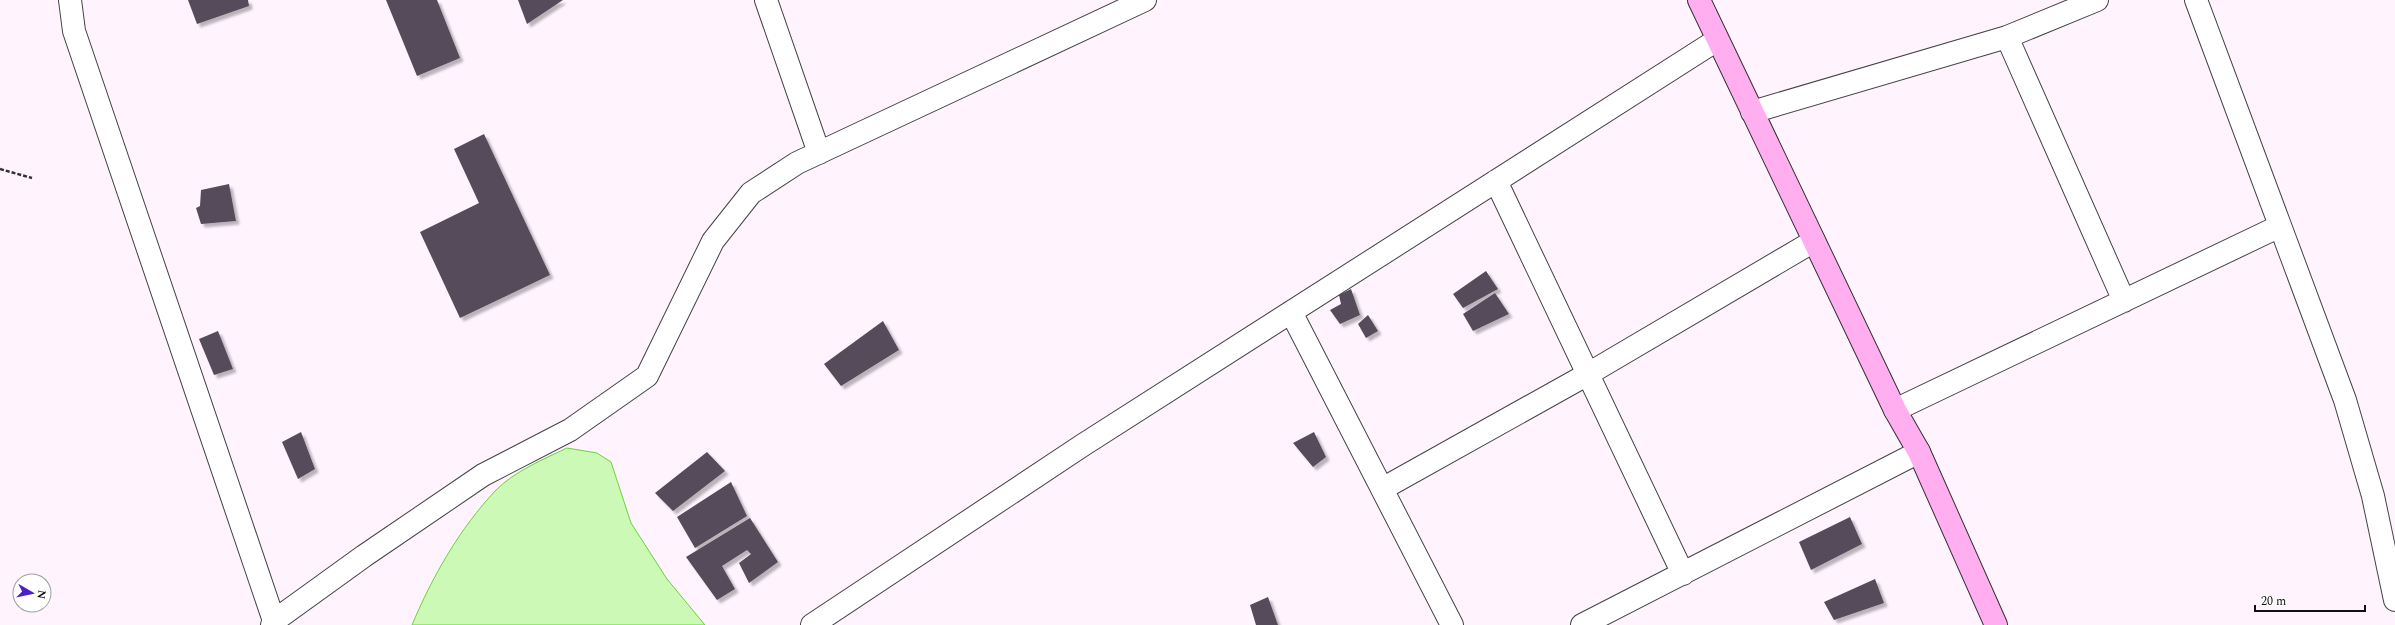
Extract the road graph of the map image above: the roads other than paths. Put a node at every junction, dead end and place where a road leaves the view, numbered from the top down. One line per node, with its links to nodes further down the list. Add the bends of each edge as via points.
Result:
1 (70, 0): 22 (street, via 74,31)
2 (766, 0): 10 (street)
3 (1146, 0): 10 (street)
4 (1699, 0): 8 (street)
5 (2097, 0): 7 (street)
6 (2196, 0): 12 (street)
7 (2007, 37): 9 (street); 14 (street)
8 (1717, 40): 9 (street); 11 (street)
9 (1752, 112): 13 (street)
10 (819, 153): 22 (street, via 751,193 714,241 647,376 570,430 483,476 364,556)
11 (1496, 181): 15 (street); 16 (street)
12 (2280, 226): 14 (street); 21 (street, via 2345,400 2373,496)
13 (1814, 241): 16 (street); 17 (street)
14 (2124, 301): 17 (street)
15 (1291, 312): 19 (street); 23 (street, via 1083,445)
16 (1588, 374): 19 (street); 20 (street)
17 (1895, 410): 18 (street)
18 (1919, 452): 20 (street); 26 (street)
19 (1382, 489): 24 (street)
20 (1683, 574): 25 (street)
21 (2395, 600)
22 (273, 623)
23 (812, 625)
24 (1452, 625)
25 (1582, 625)
26 (1996, 625)

